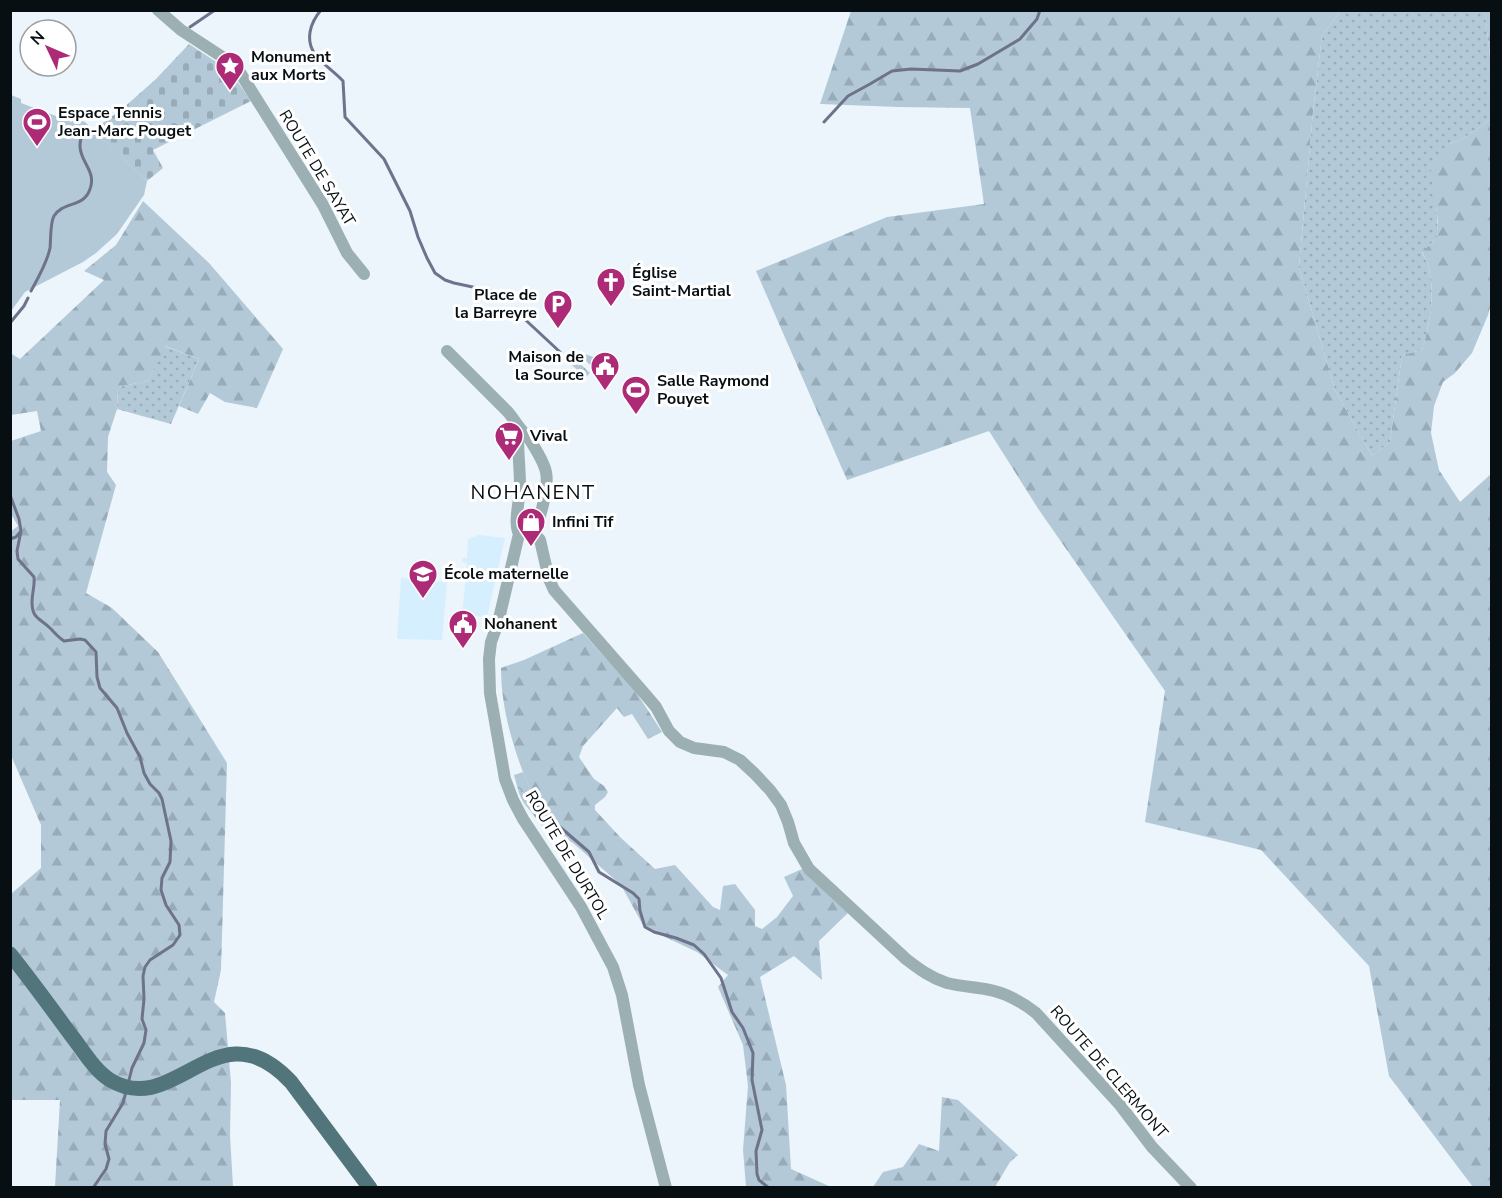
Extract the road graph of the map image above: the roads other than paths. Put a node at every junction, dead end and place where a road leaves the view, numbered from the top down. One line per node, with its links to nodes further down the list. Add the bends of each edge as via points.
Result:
1 (158, 10): 2 (street, ROUTE DE SAYAT, via 239,71 323,205 347,253)
2 (364, 274)
3 (447, 351): 4 (street, via 507,411)
4 (522, 432): 5 (street, via 547,478); 6 (street, ROUTE DE DURTOL, via 518,437)
5 (533, 532): 6 (street); 10 (street, ROUTE DE CLERMONT, via 540,540 554,590 656,707 676,739 688,746 732,755 747,766 781,805 794,843 810,869 920,970 946,983 1008,995 1036,1013)
6 (519, 534): 9 (street, ROUTE DE DURTOL, via 489,659 490,693 505,779 523,819 581,907 613,967)
7 (10, 954): 8 (main road, via 93,1064 111,1080 145,1089 217,1057 240,1054 263,1060 295,1086)
8 (370, 1188)
9 (666, 1188)
10 (1191, 1188)

